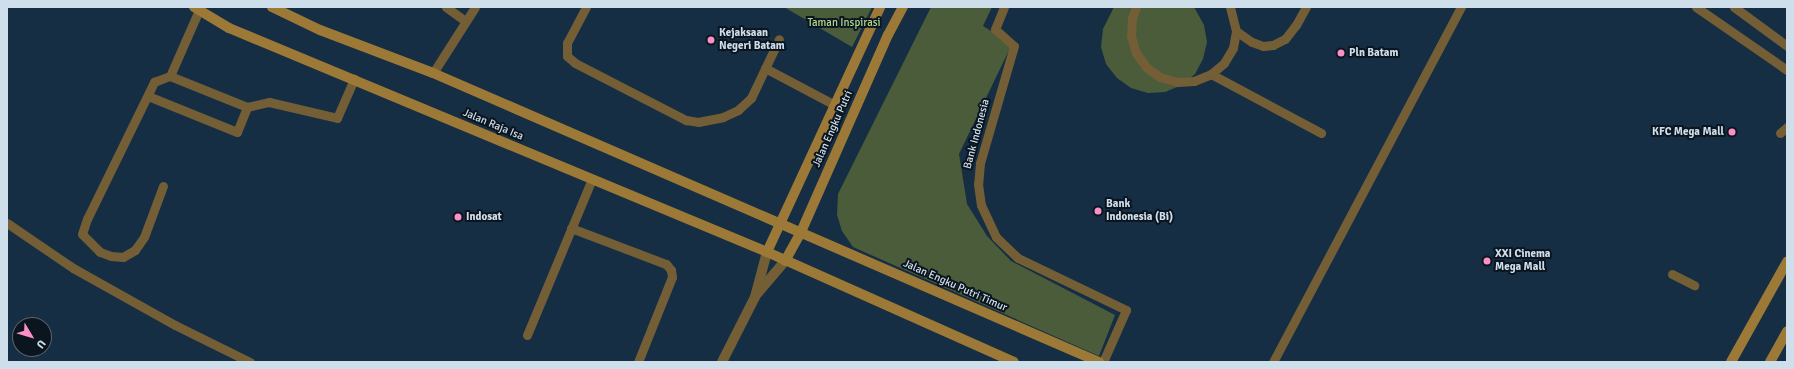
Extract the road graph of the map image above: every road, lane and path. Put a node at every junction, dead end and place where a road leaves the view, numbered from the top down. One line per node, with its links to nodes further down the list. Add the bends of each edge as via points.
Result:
1 (272, 7): 21 (main road, via 320,30)
2 (446, 7): 15 (lane)
3 (475, 7): 15 (lane)
4 (586, 7): 19 (lane, via 567,43 567,56 575,64 686,120 698,122 723,117 738,110 751,98)
5 (880, 7): 26 (main road, Jalan Engku Putri)
6 (904, 7): 34 (main road, Jalan Engku Putri, via 888,35)
7 (1004, 7): 48 (lane, Bank Indonesia, via 995,29 1014,46 980,163 978,184 981,205 996,237 1018,258 1126,310)
8 (1136, 7): 22 (lane, via 1132,18 1131,36 1136,53 1146,67 1160,77 1177,82 1194,81)
9 (1230, 7): 16 (lane)
10 (1306, 7): 16 (lane, via 1285,39 1273,45 1262,46)
11 (1460, 7): 49 (lane)
12 (1696, 7): 20 (lane)
13 (1734, 7): 18 (lane)
14 (197, 8): 23 (lane); 24 (main road, Jalan Raja Isa, via 229,28)
15 (465, 21): 21 (lane)
16 (1236, 31): 22 (lane, via 1230,53 1224,63)
17 (779, 39): 19 (lane)
18 (1787, 46)
19 (765, 68): 26 (lane)
20 (1787, 70)
21 (433, 73): 31 (main road)
22 (1211, 74): 28 (lane)
23 (170, 76): 25 (lane, via 154,82); 27 (lane)
24 (354, 80): 27 (lane, via 337,118 269,102); 29 (main road, Jalan Raja Isa)
25 (148, 96): 27 (lane, via 237,132); 30 (lane, via 82,234 100,252 111,256 123,257 135,250 144,237)
26 (833, 104): 31 (main road, Jalan Engku Putri)
27 (247, 107)
28 (1321, 132)
29 (592, 179): 33 (lane); 35 (main road, Jalan Raja Isa)
30 (163, 186)
31 (780, 222): 34 (main road); 35 (main road, Jalan Engku Putri)
32 (7, 223): 43 (lane, via 73,268 175,325)
33 (571, 228): 42 (lane); 44 (lane, via 666,264 671,270 672,277)
34 (801, 232): 36 (main road, Jalan Engku Putri); 47 (main road, Jalan Engku Putri Timur)
35 (767, 252): 36 (main road, Jalan Raja Isa); 40 (street)
36 (785, 261): 40 (street); 46 (main road)
37 (1787, 262): 50 (main road)
38 (1672, 274): 39 (lane)
39 (1694, 285)
40 (755, 297): 45 (street)
41 (1787, 331): 51 (main road)
42 (527, 335)
43 (250, 362)
44 (638, 362)
45 (722, 362)
46 (1014, 362)
47 (1099, 362)
48 (1103, 362)
49 (1273, 362)
50 (1731, 362)
51 (1770, 362)

